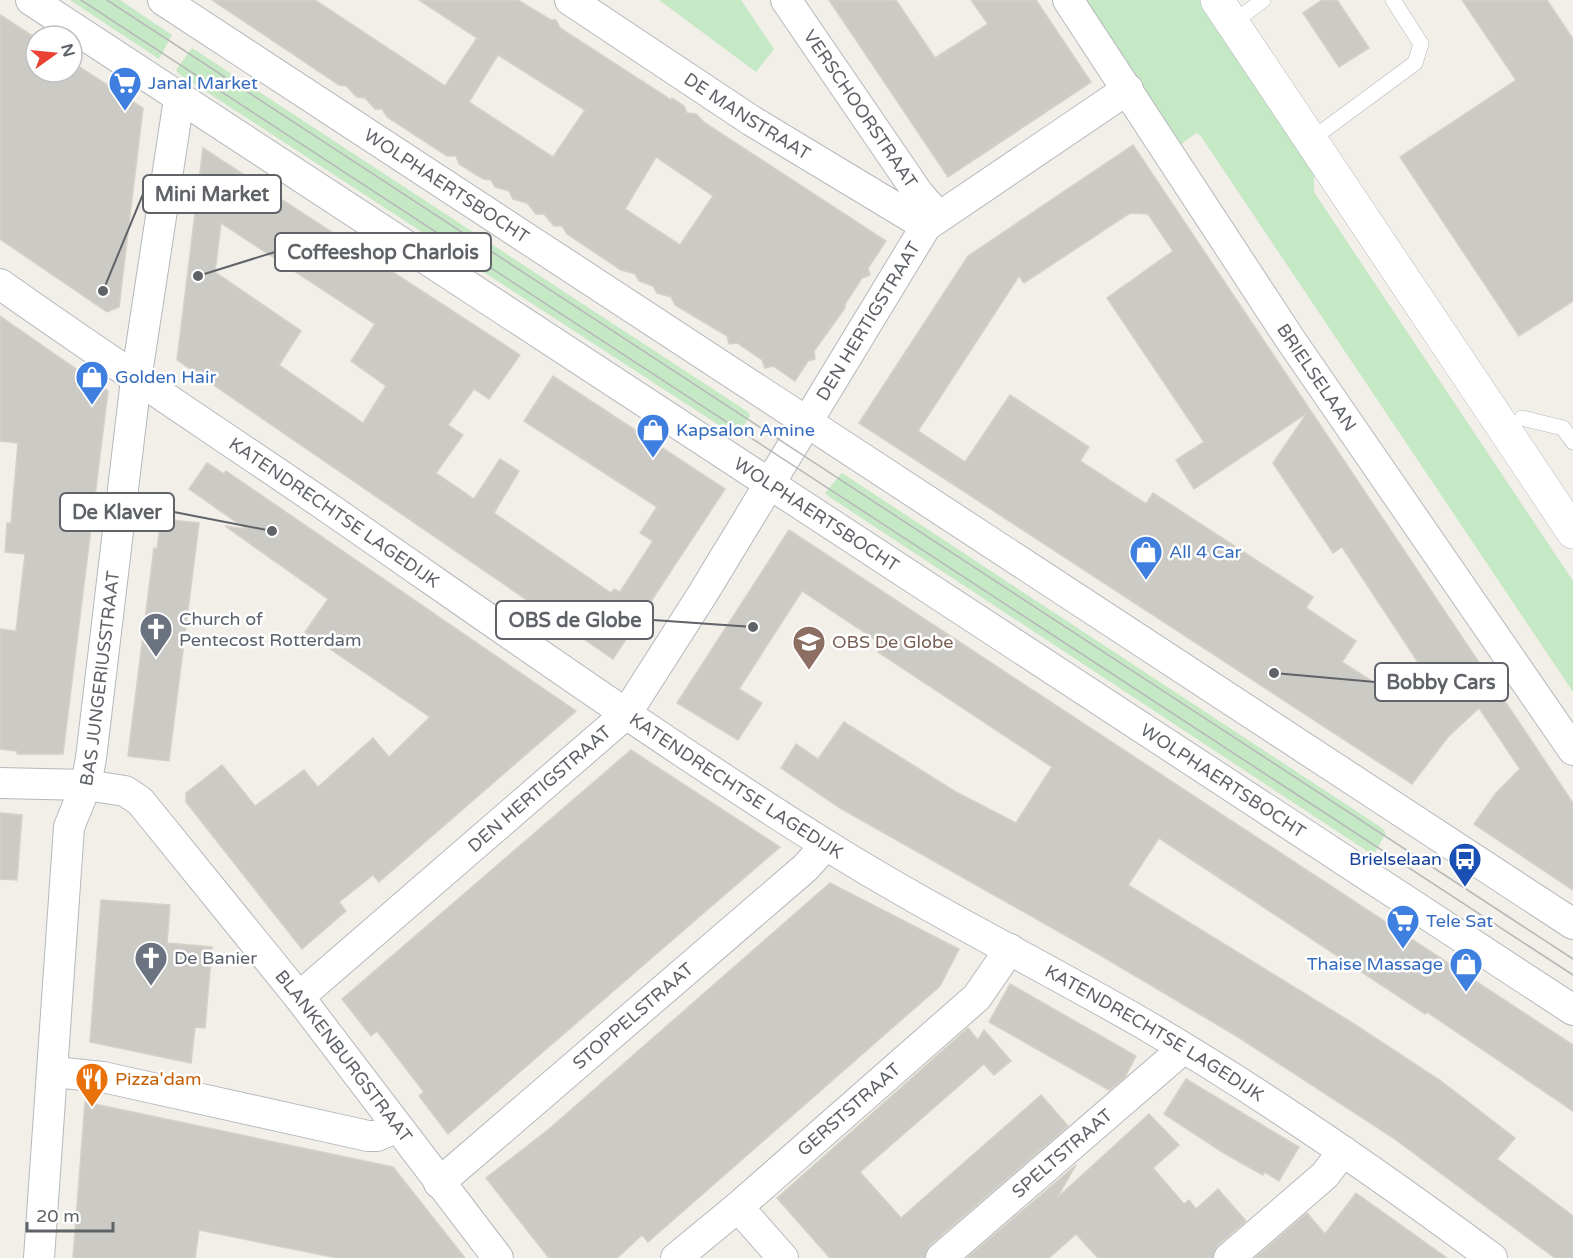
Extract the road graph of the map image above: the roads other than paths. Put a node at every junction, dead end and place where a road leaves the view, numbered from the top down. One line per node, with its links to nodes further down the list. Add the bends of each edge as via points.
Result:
1 (31, 0): 9 (street, WOLPHAERTSBOCHT)
2 (570, 0): 11 (street, DE MANSTRAAT, via 752,121)
3 (786, 0): 11 (street, VERSCHOORSTRAAT, via 918,193)
4 (1068, 0): 8 (street, BRIELSELAAN)
5 (1393, 0): 10 (lane, via 1421,44 1420,54 1415,63)
6 (176, 4): 15 (street, WOLPHAERTSBOCHT)
7 (1241, 7): 10 (main road)
8 (1128, 89): 11 (street, DEN HERTIGSTRAAT); 21 (street, BRIELSELAAN, via 1290,339)
9 (179, 99): 13 (street, BAS JUNGERIUSSTRAAT); 17 (street, WOLPHAERTSBOCHT)
10 (1320, 133): 14 (main road); 19 (main road)
11 (932, 221): 15 (street, DEN HERTIGSTRAAT)
12 (0, 284): 13 (street, KATENDRECHTSE LAGEDIJK)
13 (136, 380): 20 (street, KATENDRECHTSE LAGEDIJK); 23 (street, BAS JUNGERIUSSTRAAT)
14 (1522, 418): 16 (lane, via 1563,428); 18 (main road)
15 (807, 422): 17 (street, DEN HERTIGSTRAAT); 25 (street, WOLPHAERTSBOCHT)
16 (1573, 442)
17 (767, 483): 20 (street, DEN HERTIGSTRAAT); 28 (street, WOLPHAERTSBOCHT)
18 (1573, 494)
19 (1573, 532)
20 (626, 714): 24 (street, KATENDRECHTSE LAGEDIJK); 27 (street, DEN HERTIGSTRAAT)
21 (1573, 750)
22 (0, 783): 23 (street, BLANKENBURGSTRAAT)
23 (86, 785): 27 (street, BLANKENBURGSTRAAT, via 125,790 140,801); 30 (street, BAS JUNGERIUSSTRAAT, via 69,827)
24 (826, 845): 26 (street, KATENDRECHTSE LAGEDIJK); 33 (street, STOPPELSTRAAT, via 805,868)
25 (1573, 924)
26 (1010, 949): 29 (street, KATENDRECHTSE LAGEDIJK); 34 (street, GERSTSTRAAT, via 977,997)
27 (299, 997): 31 (street, BLANKENBURGSTRAAT)
28 (1573, 1010)
29 (1183, 1049): 32 (street, KATENDRECHTSE LAGEDIJK); 39 (street, SPELTSTRAAT)
30 (54, 1072): 31 (street, via 103,1077 368,1136); 35 (street, BAS JUNGERIUSSTRAAT)
31 (397, 1127): 33 (street, BLANKENBURGSTRAAT)
32 (1343, 1151): 40 (street, via 1325,1175); 41 (street, KATENDRECHTSE LAGEDIJK)
33 (439, 1183): 36 (street, BLANKENBURGSTRAAT)
34 (738, 1207): 37 (street, GERSTSTRAAT); 38 (street)
35 (39, 1258)
36 (498, 1258)
37 (676, 1258)
38 (783, 1258)
39 (941, 1258)
40 (1229, 1258)
41 (1492, 1258)

